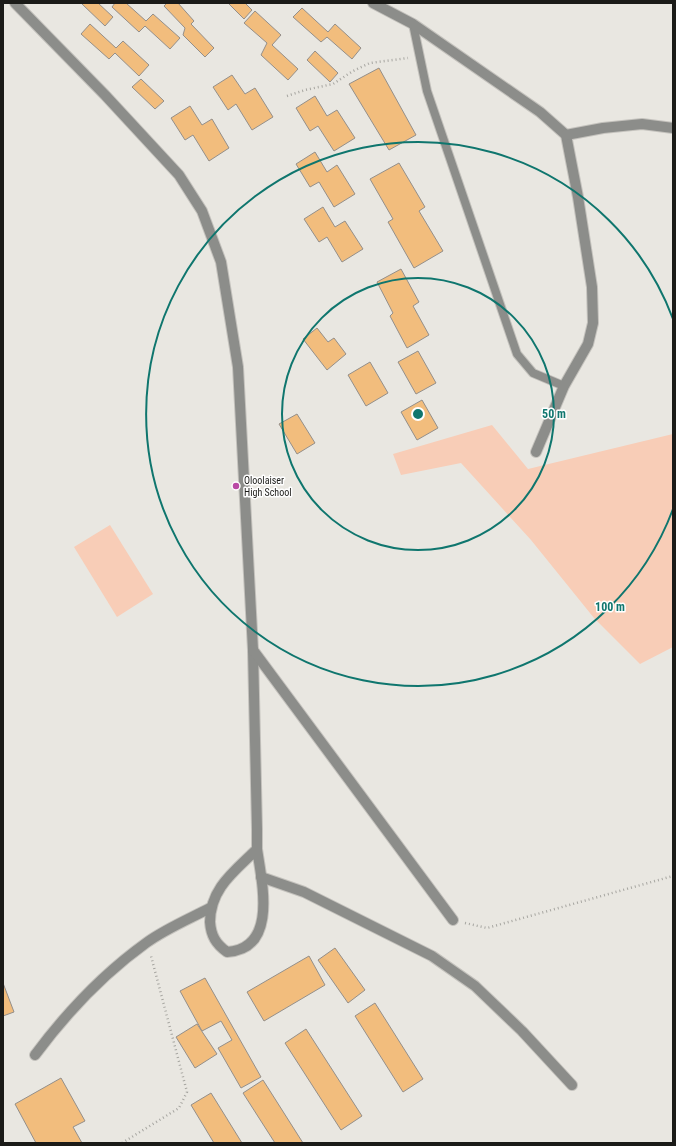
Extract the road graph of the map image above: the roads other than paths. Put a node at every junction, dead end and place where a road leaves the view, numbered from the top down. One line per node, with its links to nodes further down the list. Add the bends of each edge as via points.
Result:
1 (15, 3): 8 (street, via 179,175 202,211 221,262 238,367)
2 (373, 3): 3 (street)
3 (413, 24): 5 (street, via 540,112); 6 (lane, via 427,91 517,354 533,372)
4 (673, 128): 5 (street, via 642,124)
5 (566, 135): 6 (street, via 592,287 593,323 588,344)
6 (564, 386): 7 (street)
7 (536, 452)
8 (253, 650): 9 (street); 12 (street)
9 (256, 849): 10 (street); 11 (street, via 220,886)
10 (261, 877): 11 (street, via 263,920 257,937 238,952 227,952 217,945 211,930); 14 (street, via 304,892 432,956 475,986 522,1031)
11 (210, 908): 13 (street, via 147,942 115,967 61,1020)
12 (453, 920)
13 (35, 1054)
14 (572, 1085)

